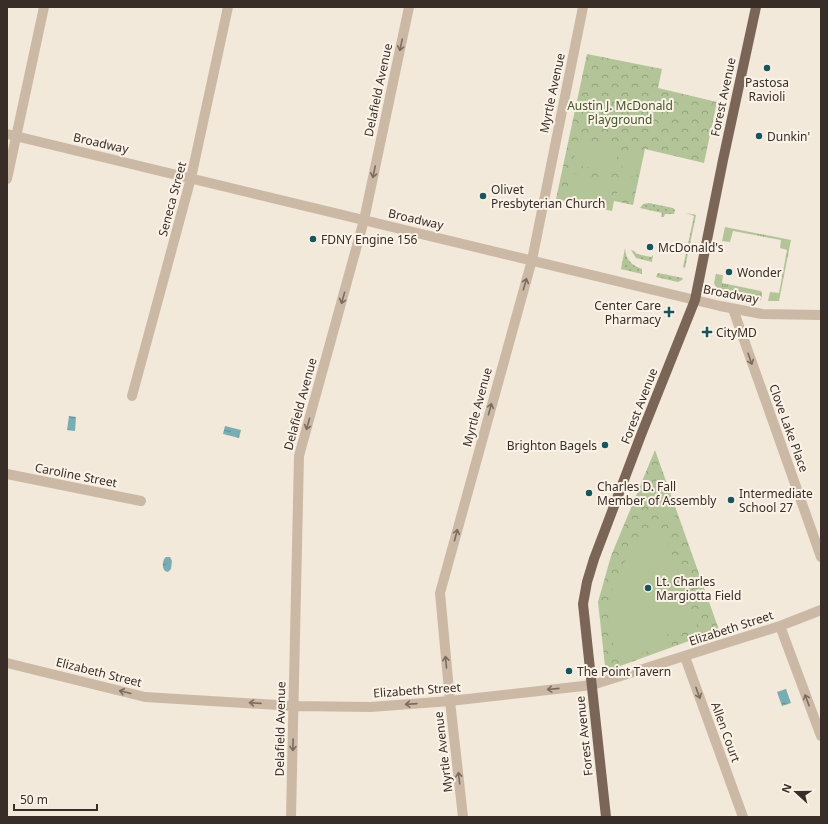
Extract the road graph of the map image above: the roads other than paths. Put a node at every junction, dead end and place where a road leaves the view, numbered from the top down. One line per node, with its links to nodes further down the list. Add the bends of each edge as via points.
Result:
1 (44, 7): 6 (street)
2 (228, 7): 7 (street, Seneca Street)
3 (409, 7): 9 (street, Delafield Avenue, one-way to 9)
4 (583, 7): 10 (street, Myrtle Avenue)
5 (756, 7): 11 (main road, Forest Avenue)
6 (12, 135): 7 (street, Broadway); 8 (street)
7 (191, 178): 9 (street, Broadway); 14 (street, Seneca Street)
8 (7, 179)
9 (364, 220): 10 (street, Broadway); 24 (street, Delafield Avenue, one-way to 24, via 299,456)
10 (532, 260): 11 (street, Broadway); 23 (street, Myrtle Avenue, one-way to 10, via 440,593)
11 (695, 300): 12 (street, Broadway); 22 (main road, Forest Avenue, via 636,448 587,582 583,604)
12 (733, 309): 13 (street, Broadway, via 762,314); 17 (street, Clove Lake Place, one-way to 17)
13 (821, 315)
14 (132, 396)
15 (7, 474): 16 (street, Caroline Street)
16 (141, 501)
17 (821, 557)
18 (821, 610): 19 (street, Elizabeth Street)
19 (780, 626): 20 (street, Elizabeth Street); 25 (street, one-way to 19)
20 (685, 657): 22 (street, Elizabeth Street); 29 (street, Allen Court, one-way to 29)
21 (7, 663): 24 (street, Elizabeth Street, one-way to 21, via 145,697)
22 (592, 685): 23 (street, Elizabeth Street, one-way to 23); 28 (main road, Forest Avenue)
23 (450, 701): 24 (street, Elizabeth Street, one-way to 24, via 370,707); 27 (street, Myrtle Avenue, one-way to 23)
24 (294, 706): 26 (street, Delafield Avenue, one-way to 26)
25 (821, 736)
26 (291, 817)
27 (464, 817)
28 (606, 817)
29 (743, 817)

